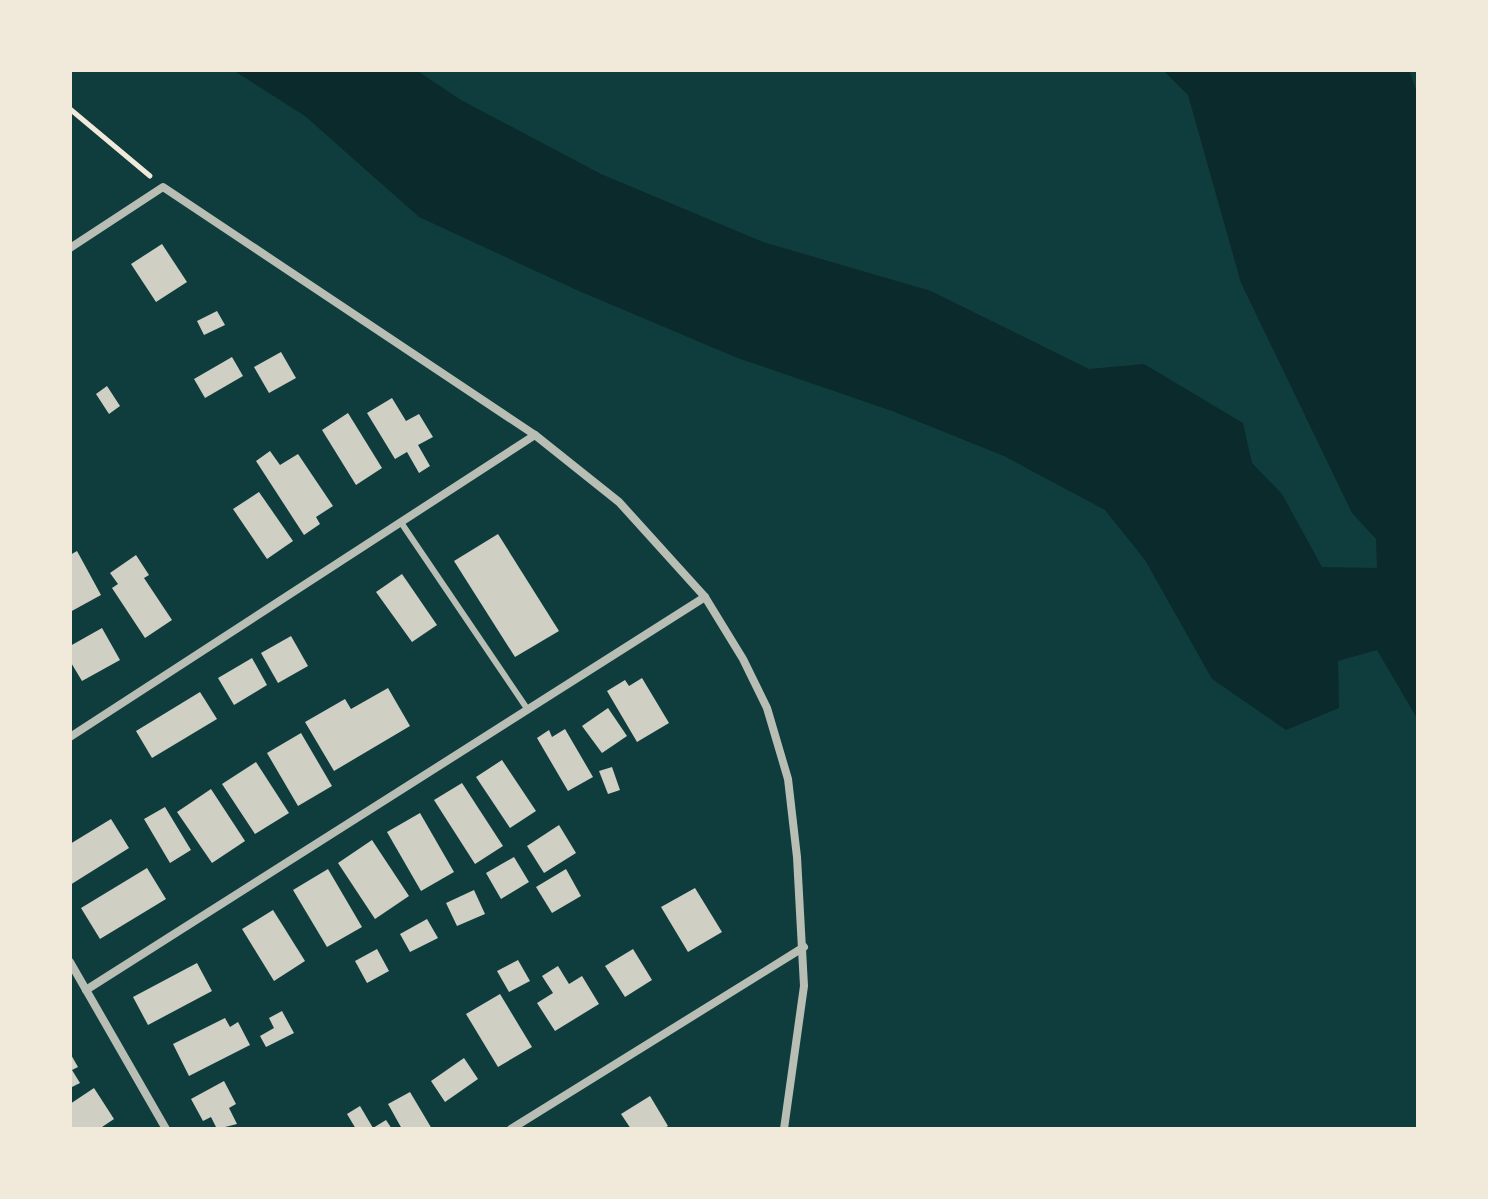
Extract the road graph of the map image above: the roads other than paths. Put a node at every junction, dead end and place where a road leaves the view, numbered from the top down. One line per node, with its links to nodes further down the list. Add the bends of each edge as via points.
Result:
1 (70, 248): 2 (street, via 163,187)
2 (535, 435): 3 (street); 4 (street, via 619,502)
3 (402, 524): 5 (lane); 6 (street)
4 (705, 597): 5 (street); 7 (street, via 767,708 788,779)
5 (529, 710): 9 (street)
6 (70, 737)
7 (804, 947): 11 (street); 12 (street)
8 (70, 962): 9 (street)
9 (86, 990): 10 (street)
10 (161, 1127)
11 (516, 1128)
12 (784, 1129)

